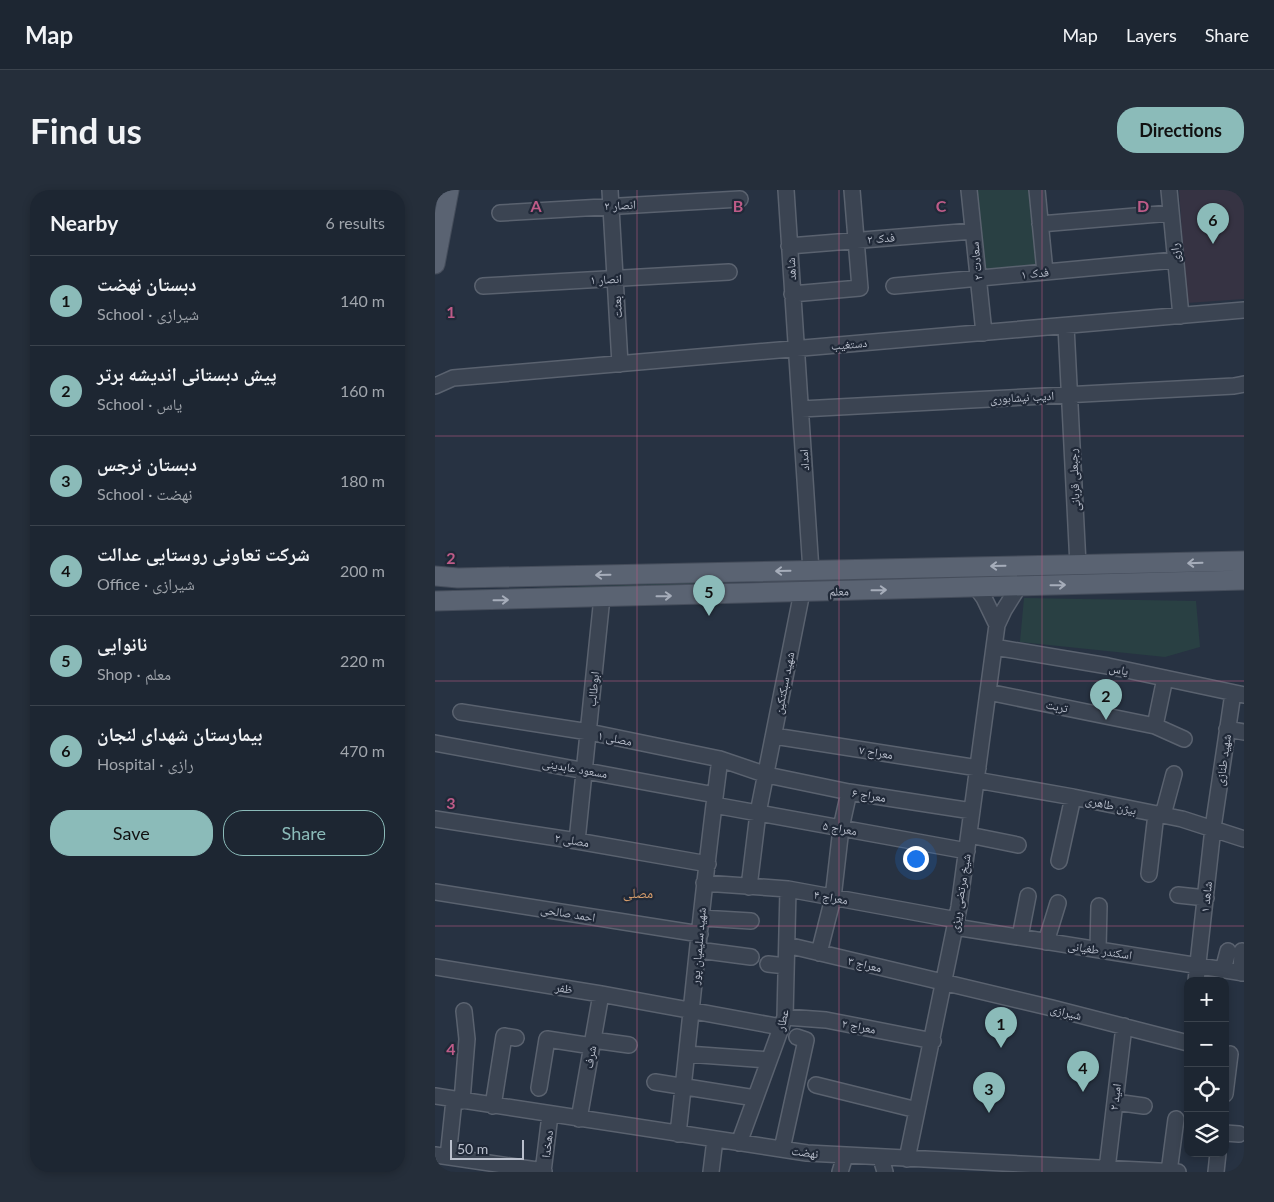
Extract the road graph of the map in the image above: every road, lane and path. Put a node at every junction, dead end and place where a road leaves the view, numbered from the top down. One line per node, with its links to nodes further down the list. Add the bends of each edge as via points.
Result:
1 (449, 190): 17 (main road)
2 (610, 190): 9 (street, بعثت)
3 (786, 190): 15 (street, شاهد)
4 (852, 190): 14 (street)
5 (969, 190): 13 (street, سعادت ۲)
6 (1037, 190): 12 (street)
7 (1169, 190): 11 (street, رازی)
8 (740, 199): 9 (street, انصار ۲)
9 (611, 206): 10 (street, انصار ۲); 20 (street, بعثت)
10 (500, 213)
11 (1171, 213): 12 (street); 16 (street, رازی)
12 (1040, 224): 19 (street)
13 (973, 231): 14 (street, فدک ۲); 21 (street, سعادت ۲)
14 (856, 240): 15 (street, فدک ۲); 24 (street, via 859,288)
15 (789, 246): 24 (street, شاهد)
16 (1175, 260): 19 (street, فدک ۱); 26 (street, رازی)
17 (435, 264)
18 (729, 272): 20 (street, انصار ۱)
19 (1045, 272): 21 (street, فدک ۱)
20 (615, 278): 22 (street, انصار ۱); 30 (street, بعثت)
21 (978, 279): 23 (street, فدک ۱); 28 (street, سعادت ۲)
22 (483, 286)
23 (895, 286)
24 (792, 294): 29 (street, شاهد)
25 (1244, 310): 26 (street, دستغیب)
26 (1181, 316): 27 (street, دستغیب)
27 (1066, 326): 28 (street, دستغیب); 35 (street, رجبعلی قربانی)
28 (984, 333): 29 (street, دستغیب)
29 (796, 349): 30 (street, دستغیب); 36 (street, امداد)
30 (620, 364): 32 (street, دستغیب)
31 (435, 374): 32 (street)
32 (453, 378): 34 (street)
33 (1244, 384): 35 (street, ادیب نیشابوری)
34 (435, 386)
35 (1070, 395): 36 (street, ادیب نیشابوری); 38 (street, رجبعلی قربانی)
36 (801, 409): 39 (street, امداد)
37 (1244, 561): 38 (main road, معلم, one-way to 38)
38 (1078, 565): 39 (main road, معلم, one-way to 39)
39 (811, 571): 40 (main road, معلم, one-way to 40)
40 (747, 572): 44 (main road, معلم, one-way to 44, via 467,577); 46 (main road)
41 (1244, 580): 42 (main road, معلم, one-way to 41)
42 (1019, 586): 43 (main road, معلم); 48 (street, شیخ مرتضی ریزی)
43 (976, 587): 45 (main road, معلم, one-way to 43); 48 (street)
44 (436, 589): 47 (main road, معلم, one-way to 47, via 471,600)
45 (802, 592): 46 (main road, معلم); 58 (street, شهید سبکتکین)
46 (748, 593): 47 (main road, معلم, one-way to 46)
47 (602, 597): 56 (street, ابوطالب)
48 (997, 625): 49 (street, شیخ مرتضی ریزی)
49 (994, 647): 50 (street, یاس); 51 (street, شیخ مرتضی ریزی)
50 (1165, 678): 52 (street, یاس); 54 (street)
51 (988, 692): 54 (street, تربت); 63 (street, شیخ مرتضی ریزی)
52 (1238, 694): 55 (street, شهید طنازی)
53 (461, 712): 56 (street, مصلی ۱)
54 (1155, 726): 59 (street, تربت)
55 (1227, 729): 57 (street); 74 (street, شهید طنازی, via 1217,764)
56 (589, 732): 61 (street, مصلی ۱); 62 (street, ابوطالب)
57 (1244, 732)
58 (774, 736): 63 (street, معراح ۷); 65 (street, شهید سبکتکین)
59 (1184, 738)
60 (435, 743): 62 (street, مسعود عابدینی)
61 (720, 759): 65 (street, مصلی ۱); 68 (street, شهید سلیمیان پور)
62 (585, 770): 68 (street, مسعود عابدینی); 77 (street, ابوطالب)
63 (977, 774): 67 (street, بیژن طاهری); 69 (street, شیخ مرتضی ریزی)
64 (1174, 774): 71 (street)
65 (767, 775): 66 (street, معراج ۶); 70 (street, شهید سبکتکین)
66 (849, 792): 69 (street, معراج ۶); 73 (street)
67 (1073, 797): 71 (street, بیژن طاهری); 80 (street)
68 (715, 800): 70 (street, معراج ۵); 81 (street, شهید سلیمیان پور)
69 (972, 812): 75 (street, شیخ مرتضی ریزی)
70 (758, 813): 73 (street, معراج ۵); 84 (street, شهید سبکتکین)
71 (1159, 815): 74 (street, بیژن طاهری); 82 (street)
72 (435, 819): 77 (street, مصلی ۲)
73 (841, 828): 79 (street, معراج ۵); 89 (street)
74 (1213, 828): 76 (street, بیژن طاهری); 90 (street, شاهد ۱)
75 (969, 835): 78 (street); 79 (street, شیخ مرتضی ریزی)
76 (1244, 839)
77 (577, 841): 81 (street, مصلی ۲)
78 (1019, 845)
79 (967, 851): 94 (street, شیخ مرتضی ریزی)
80 (1059, 862)
81 (708, 864): 83 (street, شهید سلیمیان پور)
82 (1149, 874)
83 (704, 883): 84 (street, معراج ۴); 95 (street, شهید سلیمیان پور)
84 (749, 887): 85 (street, معراج ۴)
85 (788, 889): 89 (street, معراج ۴); 98 (street, عطار)
86 (435, 892): 95 (street, احمد صالحی)
87 (1178, 894): 90 (street)
88 (1028, 896): 96 (street)
89 (833, 898): 94 (street, معراج ۴); 101 (street)
90 (1205, 898): 107 (street, شاهد ۱)
91 (1058, 903): 97 (street)
92 (1099, 906): 99 (street)
93 (751, 920): 95 (street, احمد صالحی)
94 (956, 923): 96 (street, اسکندر طغیانی); 109 (street, شیخ مرتضی ریزی)
95 (701, 926): 100 (street, شهید سلیمیان پور)
96 (1020, 937): 97 (street, اسکندر طغیانی)
97 (1045, 942): 99 (street, اسکندر طغیانی)
98 (787, 946): 101 (street, معراج ۳); 104 (street, عطار)
99 (1098, 949): 107 (street, اسکندر طغیانی)
100 (699, 950): 102 (street); 112 (street, شهید سلیمیان پور)
101 (819, 953): 109 (street, معراج ۳)
102 (751, 956)
103 (768, 964): 104 (street)
104 (786, 966): 113 (street, عطار)
105 (435, 967): 110 (street, ظفر)
106 (1223, 970): 107 (street, اسکندر طغیانی); 108 (street, اسکندر طغیانی); 108 (street, via 1235,951)
107 (1197, 973)
108 (1243, 973)
109 (944, 982): 114 (street, شیرازی); 118 (street, شیخ مرتضی ریزی)
110 (601, 994): 112 (street, ظفر); 119 (street, شرف)
111 (464, 1011): 131 (street, via 467,1039)
112 (692, 1012): 113 (street, معراج ۲); 121 (street, شهید سلیمیان پور)
113 (783, 1022): 118 (street, معراج ۲, via 826,1020); 123 (street, عطار)
114 (1124, 1026): 117 (street, شیرازی); 132 (street, امید ۲)
115 (797, 1037): 142 (street, via 806,1040)
116 (516, 1038): 133 (street, via 504,1036)
117 (1184, 1038)
118 (933, 1041): 135 (street, شیخ مرتضی ریزی)
119 (592, 1043): 120 (street); 128 (street, via 547,1039); 137 (street, شرف)
120 (629, 1045)
121 (687, 1054): 123 (street); 127 (street, شهید سلیمیان پور)
122 (1233, 1055): 124 (street)
123 (769, 1060): 129 (street, عطار)
124 (1229, 1074)
125 (655, 1082): 127 (street)
126 (816, 1085): 135 (street)
127 (684, 1086): 129 (street); 139 (street, شهید سلیمیان پور)
128 (539, 1088)
129 (761, 1094): 141 (street, عطار)
130 (435, 1096): 131 (street, نهضت)
131 (458, 1100): 133 (street, نهضت); 143 (street)
132 (1115, 1102): 134 (street); 150 (street, امید ۲)
133 (493, 1106): 136 (street, نهضت)
134 (1144, 1106)
135 (917, 1110): 146 (street, شیخ مرتضی ریزی)
136 (550, 1115): 137 (street, نهضت); 152 (street, دهخدا)
137 (579, 1119): 139 (street, نهضت)
138 (1175, 1119): 156 (street)
139 (679, 1134): 140 (street, نهضت)
140 (715, 1140): 141 (street, نهضت); 154 (street)
141 (739, 1143): 142 (street, نهضت)
142 (782, 1149): 144 (street, نهضت)
143 (441, 1156): 152 (street)
144 (845, 1156): 147 (street, نهضت); 155 (street)
145 (1218, 1157): 158 (street)
146 (907, 1159): 147 (street, نهضت); 148 (street, نهضت)
147 (883, 1165)
148 (926, 1166): 149 (street, نهضت)
149 (1037, 1169): 151 (street, نهضت)
150 (1107, 1169): 151 (street, نهضت); 153 (street, نهضت)
151 (1085, 1170)
152 (543, 1171)
153 (1127, 1171): 156 (street, نهضت)
154 (711, 1172)
155 (840, 1172)
156 (1169, 1172): 157 (street, نهضت)
157 (1178, 1172)
158 (1216, 1172)

